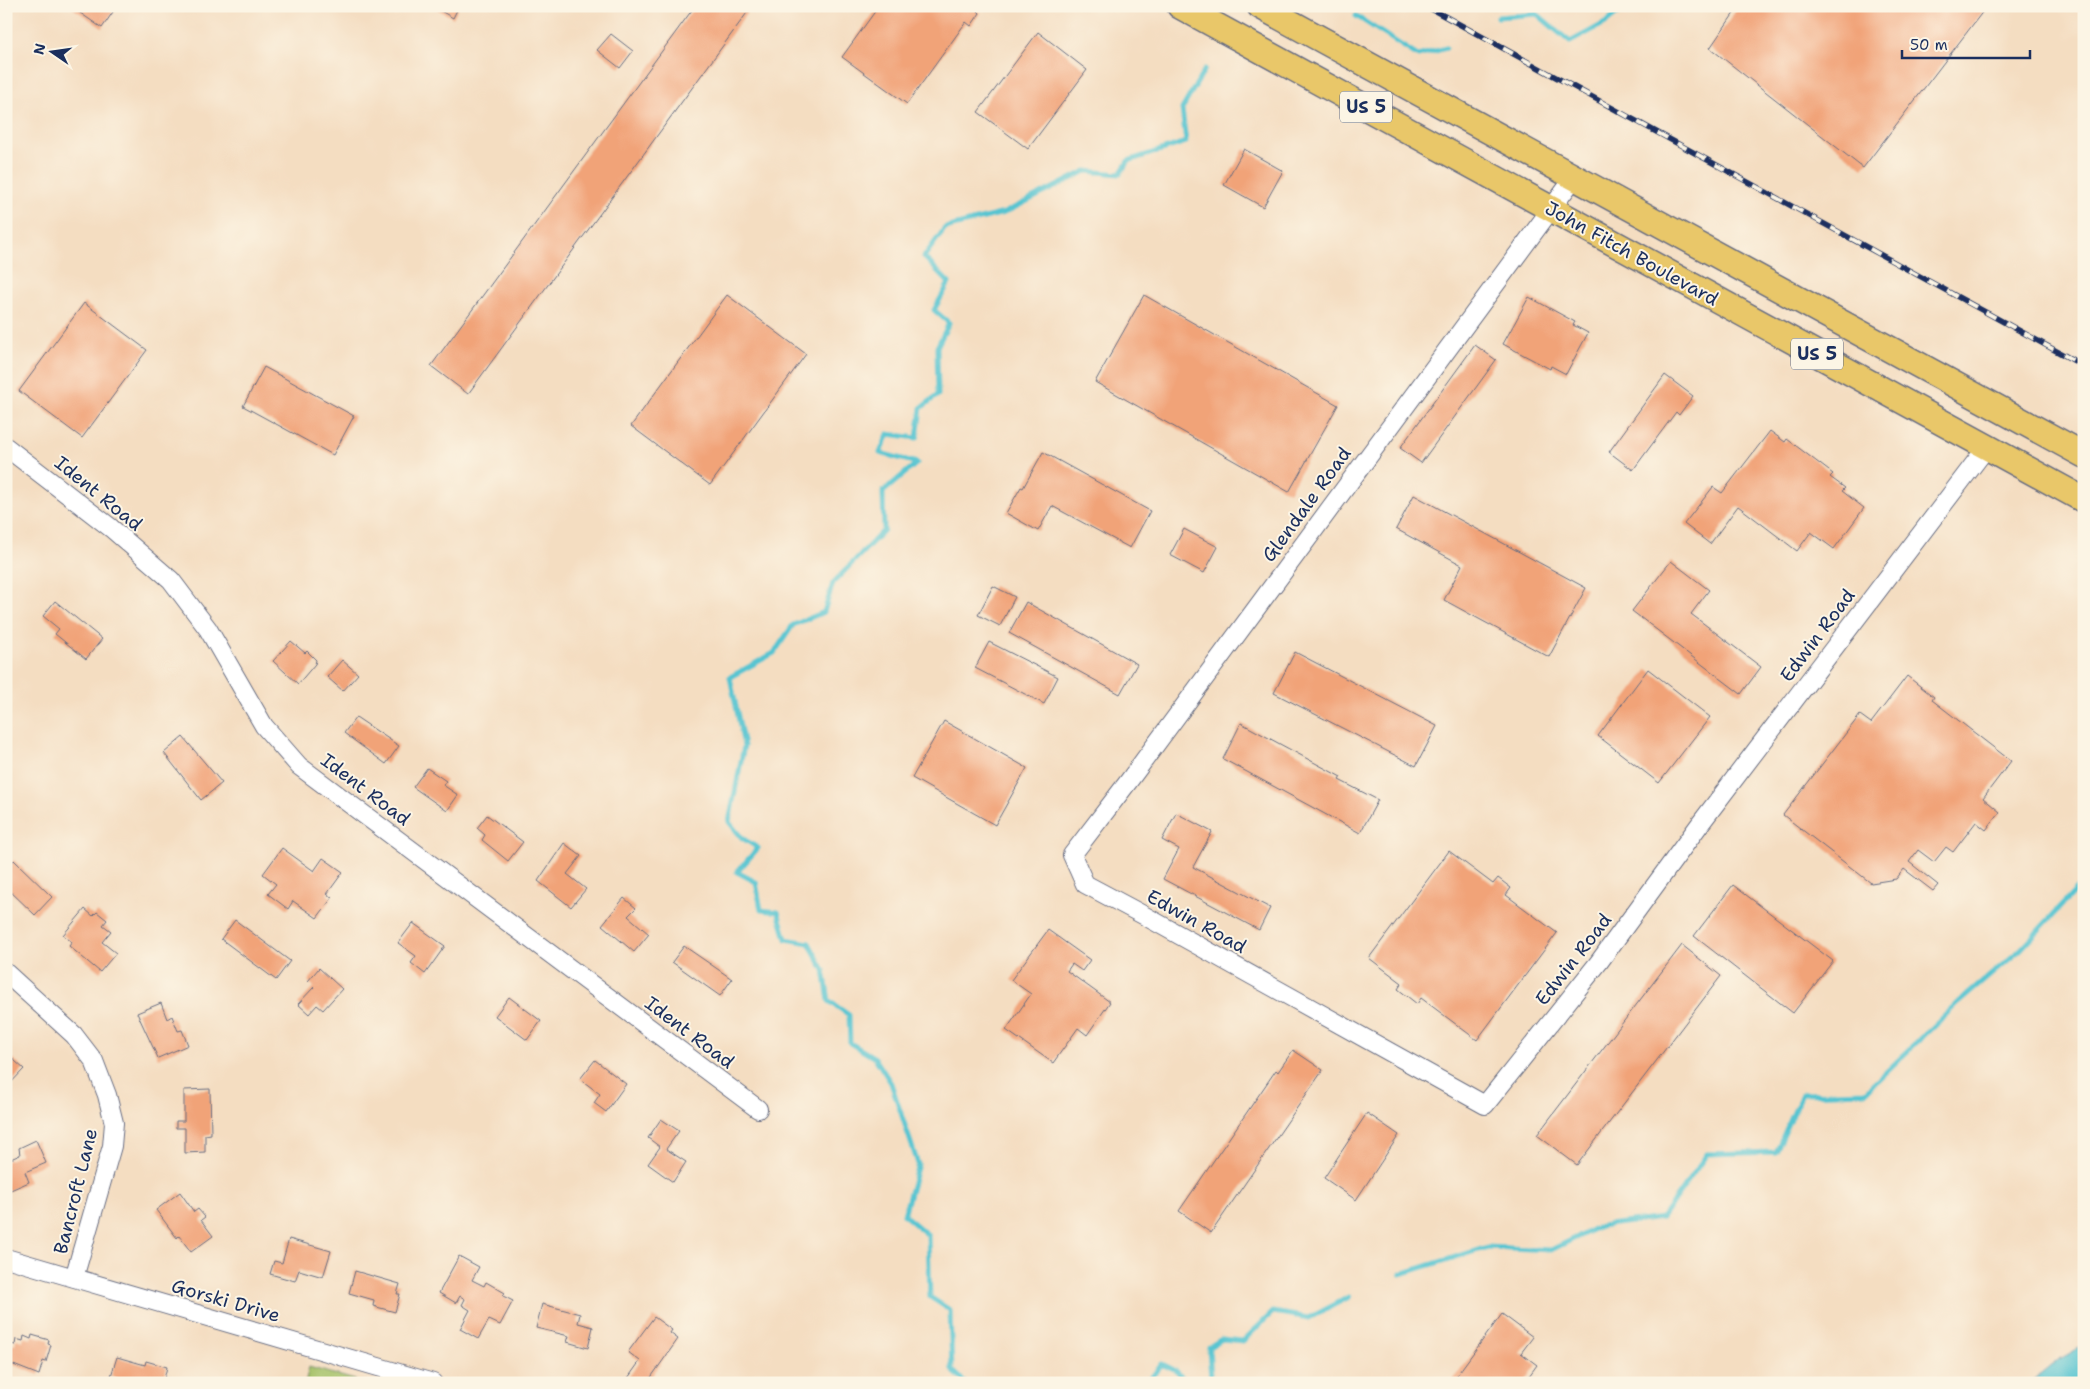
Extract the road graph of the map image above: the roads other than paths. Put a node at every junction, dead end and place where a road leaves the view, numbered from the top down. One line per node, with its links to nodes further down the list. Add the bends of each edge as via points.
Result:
1 (1180, 6): 4 (highway, John Fitch Boulevard / US 5)
2 (1260, 6): 3 (highway, John Fitch Boulevard / US 5)
3 (1574, 178): 4 (street, Glendale Road); 7 (highway, John Fitch Boulevard / US 5)
4 (1551, 209): 6 (highway, John Fitch Boulevard / US 5); 9 (street, Glendale Road)
5 (6, 446): 11 (street, Ident Road, via 111,528 171,580 208,629 264,726 299,766)
6 (1987, 447): 8 (highway, John Fitch Boulevard / US 5); 9 (street, Edwin Road, via 1599,962 1485,1105 1085,884)
7 (2084, 455)
8 (2084, 500)
9 (1072, 855)
10 (6, 973): 13 (street, Bancroft Lane, via 74,1035 94,1061 114,1123 112,1146)
11 (758, 1109)
12 (6, 1258): 13 (street, Gorski Drive)
13 (74, 1278): 14 (street, Gorski Drive)
14 (434, 1383)

